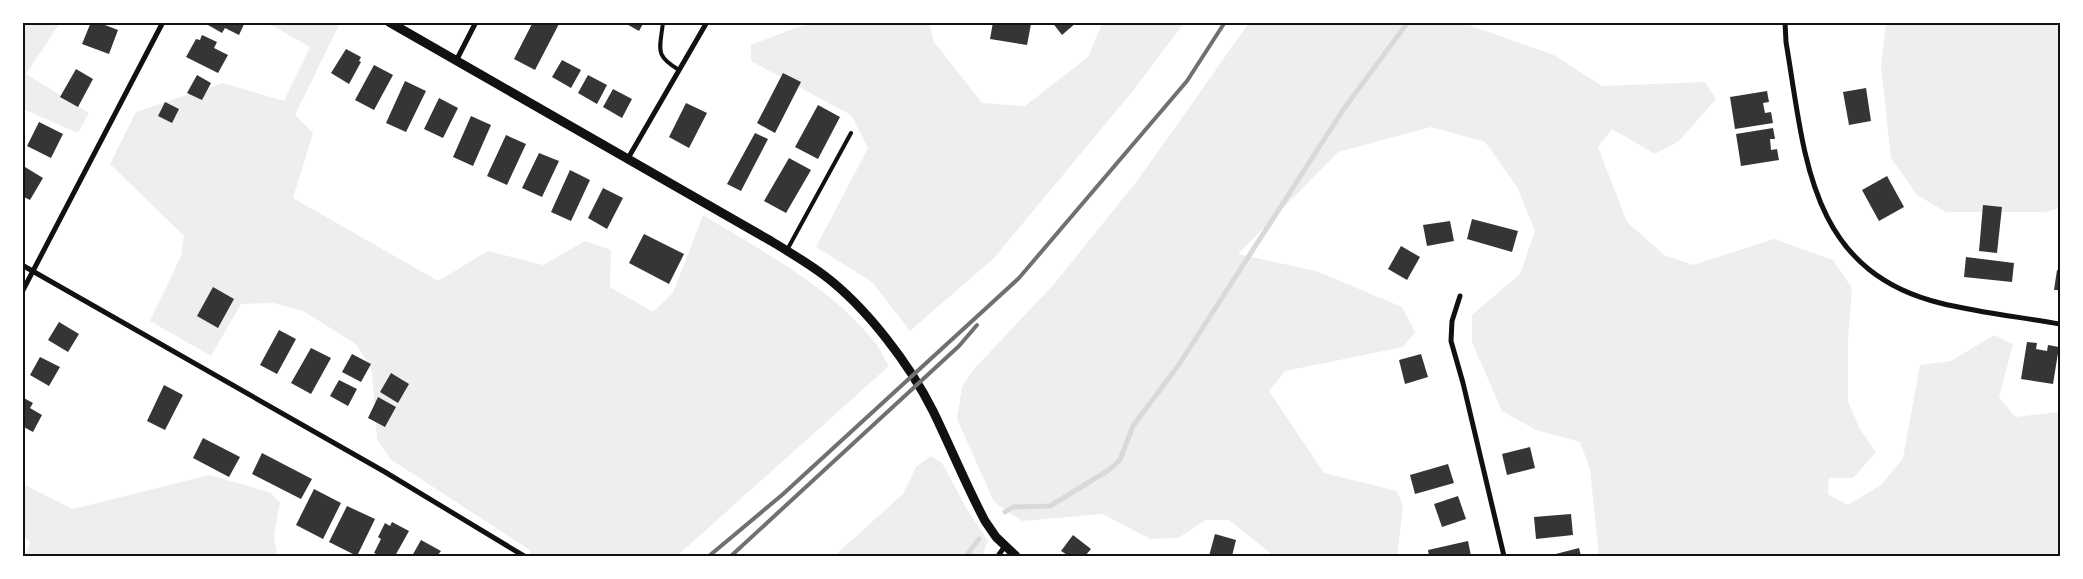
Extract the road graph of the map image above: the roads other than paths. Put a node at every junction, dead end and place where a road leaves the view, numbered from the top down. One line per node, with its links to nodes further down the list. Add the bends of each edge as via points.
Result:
1 (163, 22): 13 (street)
2 (389, 22): 7 (street)
3 (476, 22): 7 (street)
4 (663, 22): 8 (lane, via 662,57)
5 (707, 22): 8 (street)
6 (1785, 22): 16 (street, via 1806,160 1828,220 1845,245 1887,281 1914,295 1971,310)
7 (456, 61): 10 (street)
8 (679, 70): 10 (street)
9 (851, 133): 11 (lane)
10 (627, 160): 11 (street)
11 (786, 251): 17 (street, via 845,292 879,329 932,410 985,521)
12 (22, 265): 13 (street)
13 (33, 271): 14 (street); 18 (street, via 360,457)
14 (22, 292)
15 (1460, 296): 21 (street, via 1452,321 1451,341)
16 (2060, 324)
17 (1005, 546): 19 (street); 20 (street)
18 (524, 556)
19 (998, 556)
20 (1016, 556)
21 (1504, 556)

